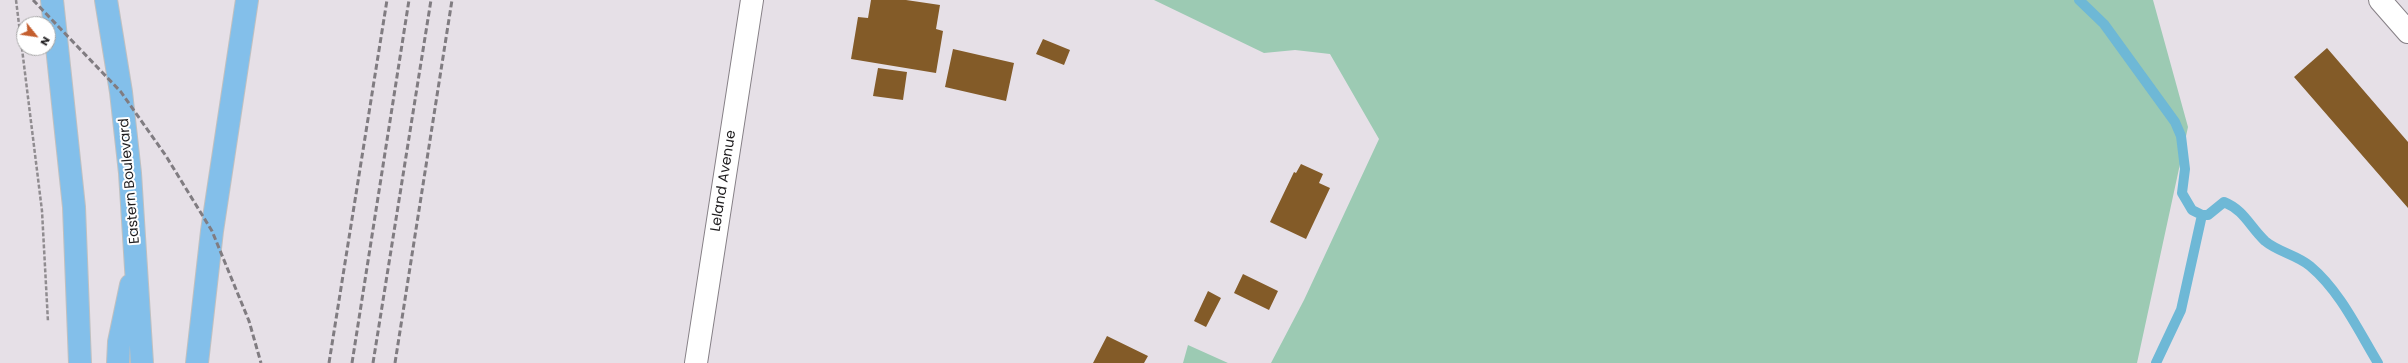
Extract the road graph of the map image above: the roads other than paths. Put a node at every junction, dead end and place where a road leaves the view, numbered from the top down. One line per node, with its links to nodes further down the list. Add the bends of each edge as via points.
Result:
1 (52, 0): 8 (main road, via 74,207)
2 (106, 0): 7 (main road, Eastern Boulevard, via 121,92)
3 (247, 0): 11 (main road, via 212,231)
4 (752, 0): 12 (street, Leland Avenue)
5 (2380, 0): 6 (street)
6 (2408, 32)
7 (136, 258): 9 (main road, via 119,342); 10 (main road, Eastern Boulevard)
8 (80, 363)
9 (118, 363)
10 (142, 363)
11 (197, 363)
12 (696, 363)

